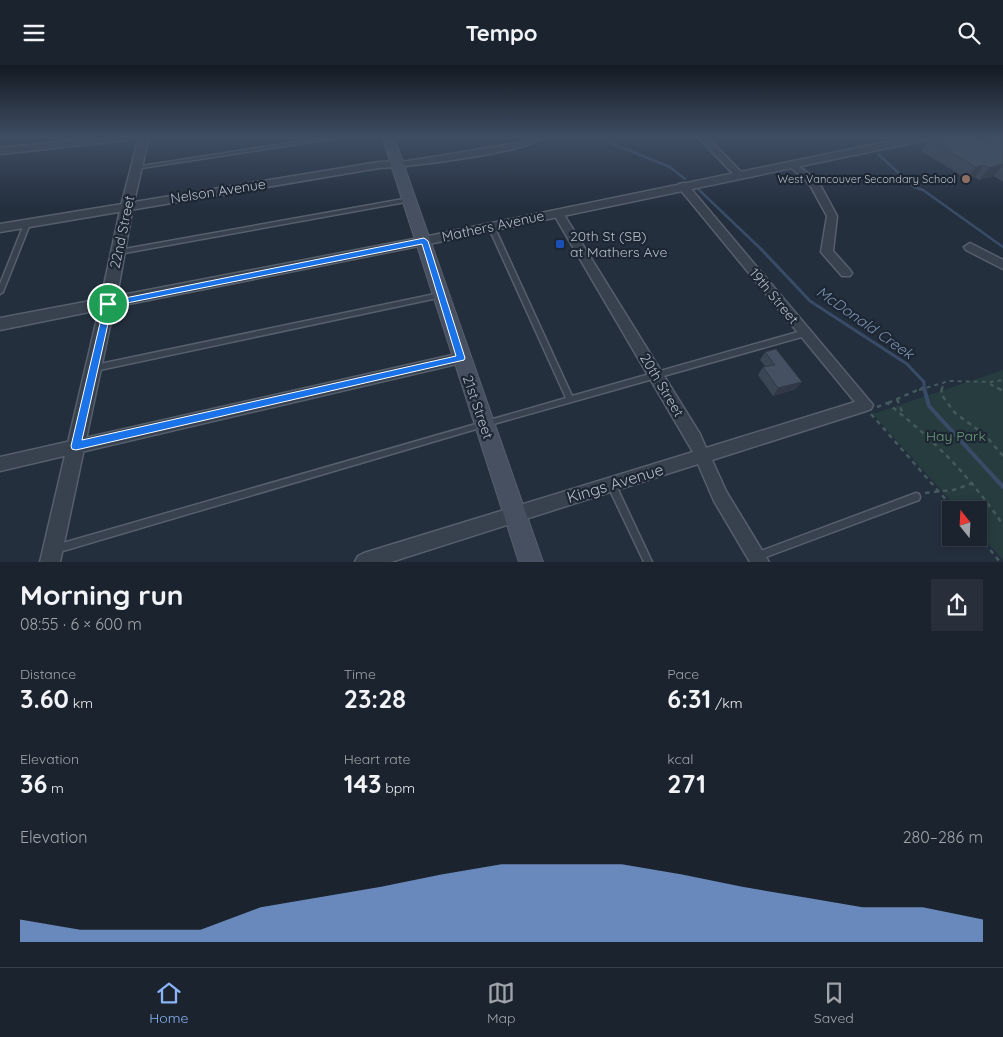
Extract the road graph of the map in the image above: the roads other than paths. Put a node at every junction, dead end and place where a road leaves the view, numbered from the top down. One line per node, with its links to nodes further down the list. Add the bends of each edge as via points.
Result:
1 (137, 160): 9 (street, 22nd Street)
2 (186, 160): 9 (lane)
3 (397, 160): 7 (main road, 21st Street)
4 (422, 160): 7 (street, Nelson Avenue)
5 (725, 160): 10 (street)
6 (810, 160): 8 (street, Mathers Avenue)
7 (398, 164): 12 (main road, 21st Street); 13 (street, Nelson Avenue)
8 (792, 164): 10 (street, Mathers Avenue); 22 (street, via 814,183 832,216 826,252)
9 (135, 168): 13 (street, 22nd Street)
10 (739, 175): 11 (street, Mathers Avenue)
11 (683, 186): 14 (street, Mathers Avenue); 27 (street, 19th Street)
12 (410, 200): 18 (main road, 21st Street); 20 (lane)
13 (127, 206): 15 (street, Nelson Avenue); 20 (street, 22nd Street)
14 (558, 213): 16 (street, Mathers Avenue); 30 (street, 20th Street)
15 (27, 223): 17 (street, Nelson Avenue); 23 (lane)
16 (491, 226): 18 (street, Mathers Avenue); 31 (lane)
17 (0, 228)
18 (424, 241): 24 (main road, 21st Street); 25 (street, Mathers Avenue)
19 (970, 247): 21 (street)
20 (117, 253): 25 (street, 22nd Street)
21 (1003, 265)
22 (846, 273)
23 (0, 293)
24 (440, 295): 28 (main road, 21st Street); 29 (lane)
25 (108, 304): 26 (street, Mathers Avenue); 29 (street, 22nd Street)
26 (0, 324)
27 (805, 333): 30 (lane); 32 (street, 19th Street)
28 (461, 358): 33 (main road, 21st Street); 34 (street)
29 (95, 368): 34 (street, 22nd Street)
30 (656, 375): 31 (lane); 35 (street, 20th Street)
31 (570, 399): 33 (lane)
32 (866, 405): 35 (street, Kings Avenue)
33 (483, 424): 39 (main road, 21st Street); 40 (lane)
34 (76, 446): 36 (street); 40 (street, 22nd Street)
35 (703, 456): 37 (street, Kings Avenue); 41 (street, 20th Street, via 720,496)
36 (0, 464)
37 (611, 483): 39 (street, Kings Avenue); 44 (lane)
38 (916, 497): 41 (lane)
39 (515, 513): 42 (street, Kings Avenue); 43 (main road, 21st Street)
40 (51, 556)
41 (758, 559)
42 (364, 562)
43 (531, 562)
44 (648, 562)

